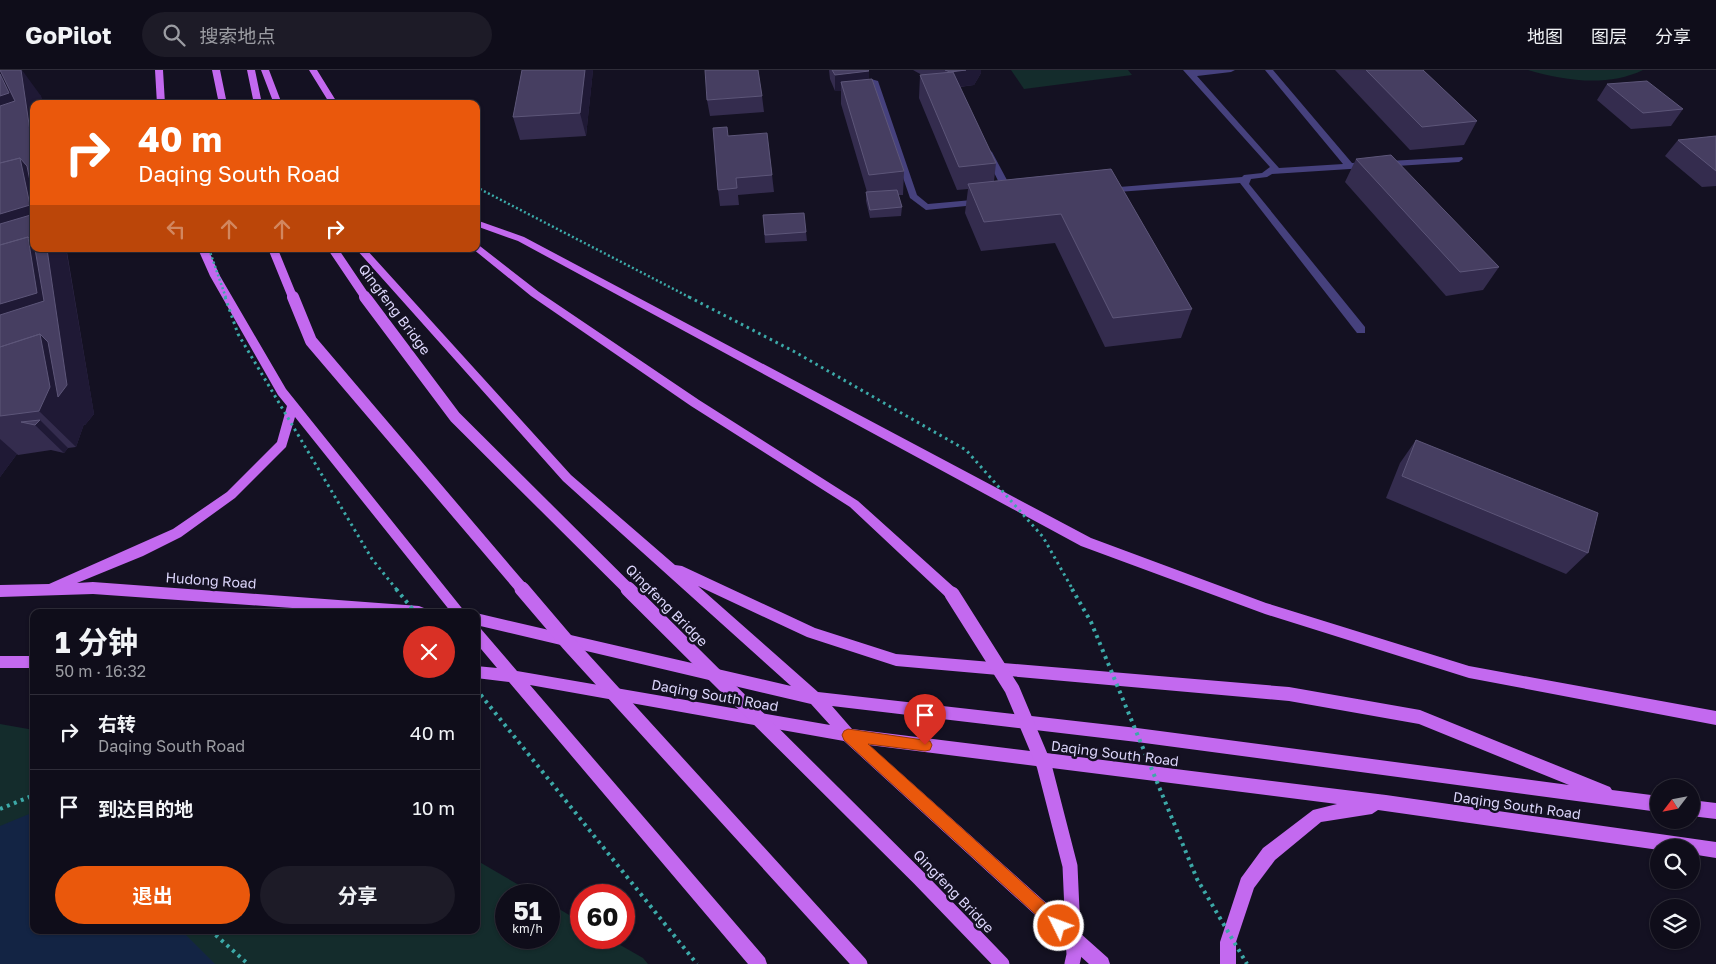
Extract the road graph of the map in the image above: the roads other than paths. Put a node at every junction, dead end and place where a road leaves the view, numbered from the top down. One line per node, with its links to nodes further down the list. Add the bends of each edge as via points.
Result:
1 (159, 70): 10 (main road)
2 (216, 70): 11 (main road)
3 (251, 70): 12 (main road)
4 (265, 70): 13 (main road)
5 (313, 70): 14 (main road)
6 (1231, 70): 8 (lane)
7 (1270, 70): 17 (lane)
8 (1189, 72): 18 (lane, via 1275,168)
9 (874, 81): 15 (lane, via 913,196 926,207 1007,200)
10 (161, 100)
11 (222, 100)
12 (257, 100)
13 (276, 100)
14 (332, 100)
15 (985, 146)
16 (1459, 159): 17 (lane)
17 (1350, 166): 18 (lane)
18 (1273, 171): 19 (lane)
19 (1244, 180): 20 (lane); 27 (lane)
20 (1099, 192)
21 (480, 224): 41 (main road, bridge, via 520,239 1086,542 1265,608 1469,672)
22 (480, 249): 52 (main road, bridge, via 551,305 694,403 854,504 952,594 1012,689 1044,765 1070,866)
23 (204, 252): 28 (main road, via 282,392)
24 (274, 252): 50 (main road, bridge, via 312,341 568,643)
25 (336, 252): 51 (main road, Qingfeng Bridge, bridge, via 346,271 455,417)
26 (364, 252): 29 (main road, via 567,478)
27 (1361, 330)
28 (293, 405): 30 (main road, via 282,444 231,495 177,533); 33 (main road)
29 (663, 563): 40 (main road); 43 (main road, via 812,633 896,660 1289,694 1420,717)
30 (46, 590): 31 (main road, Hudong Road); 32 (main road, Hudong Road, via 93,588)
31 (0, 591)
32 (376, 609)
33 (457, 609)
34 (480, 620): 40 (main road, Daqing South Road)
35 (480, 638): 39 (main road)
36 (0, 662): 37 (main road)
37 (30, 662)
38 (480, 672): 39 (main road)
39 (512, 676): 42 (main road, Daqing South Road); 49 (main road)
40 (814, 698): 42 (main road); 43 (main road, Daqing South Road, via 1147,736)
41 (1716, 718)
42 (848, 735): 45 (main road, Daqing South Road); 53 (main road)
43 (1622, 799): 44 (main road, Daqing South Road)
44 (1650, 803)
45 (1386, 804): 48 (main road, Daqing South Road); 54 (main road, via 1318,815 1269,854 1246,884 1228,942)
46 (1700, 809): 47 (main road)
47 (1716, 812)
48 (1716, 850)
49 (758, 964)
50 (860, 964)
51 (1002, 964)
52 (1072, 964)
53 (1102, 964)
54 (1228, 964)

